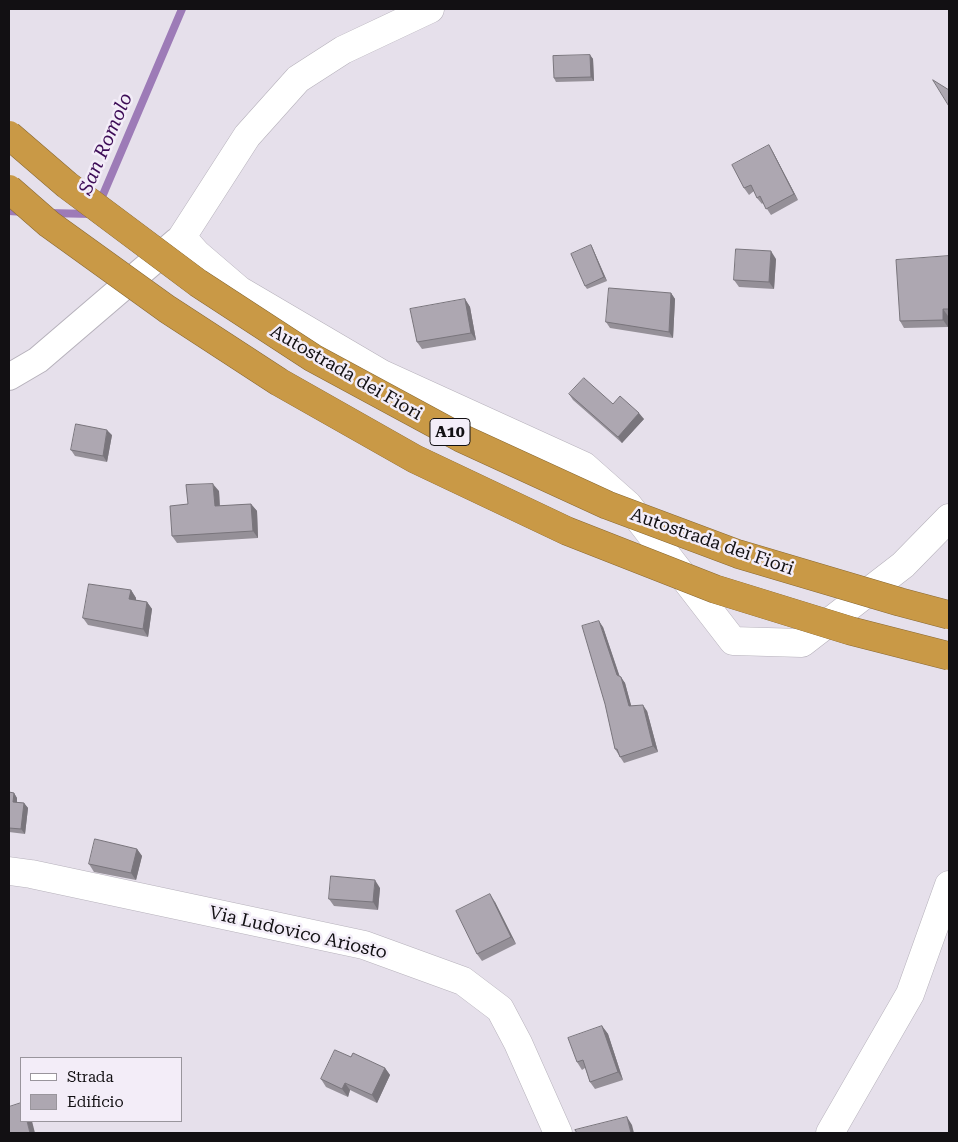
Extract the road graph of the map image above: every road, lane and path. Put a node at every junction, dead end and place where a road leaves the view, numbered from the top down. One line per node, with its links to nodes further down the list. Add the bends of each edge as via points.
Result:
1 (430, 9): 4 (street, via 343,50 298,79 247,136)
2 (9, 135): 7 (highway, Autostrada dei Fiori / A10, bridge, via 67,185 198,283 313,358 461,438 607,505 738,554)
3 (9, 189): 8 (highway, A10, bridge, via 49,224 166,309 279,382 415,459 567,531 715,589 851,631)
4 (182, 237): 5 (street, via 38,360); 6 (street, via 238,290 382,374 584,466 628,505 734,641 802,643 903,565)
5 (9, 377)
6 (949, 518)
7 (949, 615)
8 (949, 656)
9 (9, 871): 11 (street, Via Ludovico Ariosto, via 364,945 463,981 500,1009)
10 (949, 885): 12 (street, via 910,994)
11 (558, 1133)
12 (830, 1133)

